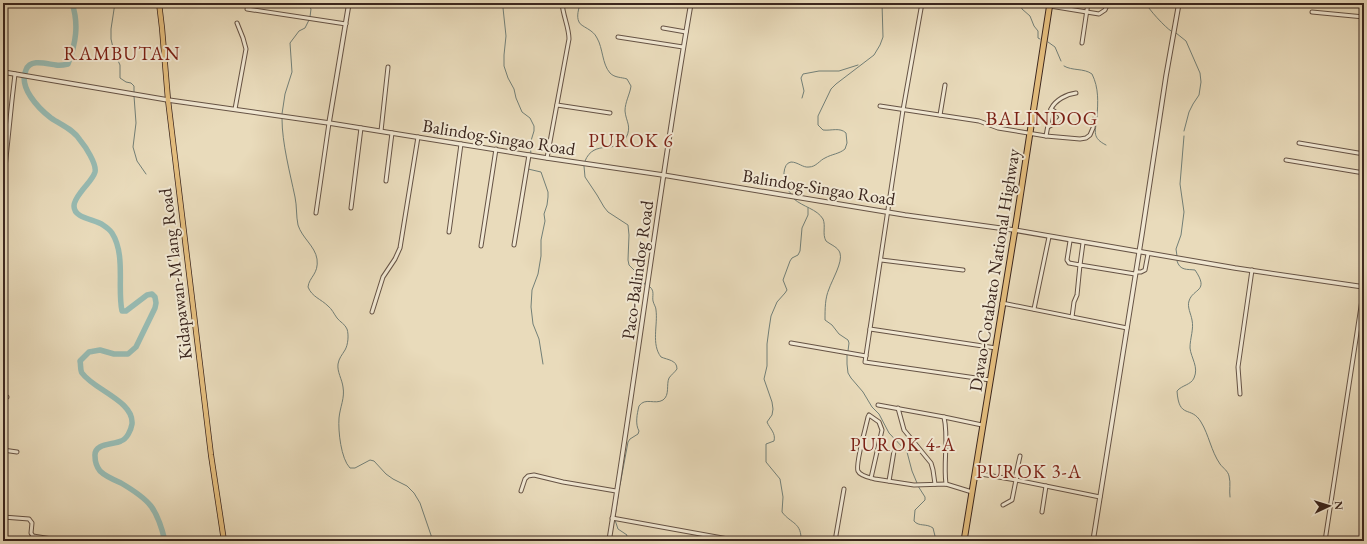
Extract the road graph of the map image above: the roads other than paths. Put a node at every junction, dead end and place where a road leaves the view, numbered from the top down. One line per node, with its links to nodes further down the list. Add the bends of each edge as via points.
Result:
1 (159, 3): 26 (main road, Kidapawan-M'lang Road)
2 (349, 3): 15 (street)
3 (562, 3): 27 (street, via 569,39)
4 (691, 3): 17 (street, Paco-Balindog Road)
5 (922, 3): 31 (street)
6 (1088, 3): 12 (street)
7 (1108, 3): 12 (street, via 1102,14)
8 (1179, 3): 64 (street)
9 (1050, 5): 12 (street); 39 (highway, Davao-Cotabato National Highway)
10 (247, 9): 15 (street)
11 (1312, 12): 13 (street)
12 (1086, 13): 19 (street)
13 (1364, 18)
14 (238, 23): 29 (street, via 246,49)
15 (346, 24): 35 (street)
16 (663, 28): 17 (street)
17 (686, 32): 20 (street, Paco-Balindog Road)
18 (618, 37): 20 (street)
19 (1082, 42)
20 (683, 47): 51 (street, Paco-Balindog Road)
21 (388, 67): 38 (street)
22 (3, 72): 23 (street, Balindog-Singao Road)
23 (17, 74): 26 (street, Balindog-Singao Road); 58 (street, via 6,168)
24 (945, 85): 33 (street)
25 (1076, 93): 30 (street, via 1055,103)
26 (168, 100): 29 (street, Balindog-Singao Road); 109 (main road, Kidapawan-M'lang Road, via 211,455)
27 (557, 105): 32 (street); 48 (street)
28 (880, 106): 31 (street)
29 (235, 109): 35 (street, Balindog-Singao Road)
30 (1051, 109): 36 (street); 36 (street, via 1061,118)
31 (903, 110): 33 (street); 54 (street)
32 (610, 113)
33 (940, 115): 39 (street)
34 (1094, 119): 41 (street, via 1089,137 1080,139)
35 (329, 123): 37 (street, Balindog-Singao Road); 55 (street)
36 (1048, 127): 41 (street)
37 (361, 128): 38 (street, Balindog-Singao Road); 53 (street)
38 (381, 131): 40 (street, Balindog-Singao Road)
39 (1030, 132): 41 (street); 56 (highway, Davao-Cotabato National Highway)
40 (392, 133): 42 (street, Balindog-Singao Road); 52 (street)
41 (1046, 136)
42 (418, 137): 44 (street, Balindog-Singao Road); 74 (street, via 400,248 383,277)
43 (1299, 143): 46 (street)
44 (461, 144): 45 (street, Balindog-Singao Road); 57 (street)
45 (496, 149): 47 (street, Balindog-Singao Road); 63 (street)
46 (1364, 154)
47 (529, 155): 48 (street, Balindog-Singao Road); 62 (street)
48 (547, 158): 51 (street, Balindog-Singao Road)
49 (1286, 160): 50 (street)
50 (1364, 173)
51 (663, 175): 54 (street, Balindog-Singao Road); 99 (street, Paco-Balindog Road, via 644,316)
52 (386, 181)
53 (351, 208)
54 (887, 212): 56 (street, Balindog-Singao Road); 66 (street)
55 (316, 213)
56 (1014, 230): 59 (street, Balindog-Singao Road); 72 (highway, Davao-Cotabato National Highway)
57 (449, 232)
58 (3, 233)
59 (1049, 237): 60 (street, Balindog-Singao Road); 73 (street)
60 (1070, 241): 61 (street, Balindog-Singao Road); 67 (street, via 1067,261)
61 (1083, 243): 64 (street, Balindog-Singao Road); 67 (street)
62 (514, 245)
63 (481, 246)
64 (1139, 252): 65 (street, Balindog-Singao Road); 70 (street)
65 (1148, 254): 69 (street, Balindog-Singao Road); 70 (street, via 1145,270)
66 (880, 260): 68 (street); 77 (street)
67 (1080, 265): 70 (street); 75 (street)
68 (963, 270)
69 (1252, 270): 71 (street, Balindog-Singao Road); 82 (street, via 1238,367)
70 (1136, 273): 76 (street)
71 (1364, 287): 115 (street)
72 (1002, 303): 73 (street); 79 (highway, Davao-Cotabato National Highway)
73 (1034, 309): 75 (street)
74 (372, 312)
75 (1072, 317): 76 (street)
76 (1127, 328): 102 (street)
77 (870, 329): 79 (street); 80 (street)
78 (791, 343): 80 (street)
79 (996, 348): 81 (highway, Davao-Cotabato National Highway)
80 (866, 356): 81 (street, via 865,362)
81 (990, 380): 86 (highway, Davao-Cotabato National Highway)
82 (1240, 394)
83 (878, 405): 84 (street)
84 (898, 408): 85 (street); 95 (street, via 904,430 931,463)
85 (944, 416): 86 (street); 96 (street)
86 (982, 425): 91 (highway, Davao-Cotabato National Highway)
87 (3, 450): 89 (street)
88 (894, 451): 94 (street)
89 (17, 452)
90 (1020, 456): 93 (street)
91 (975, 473): 93 (street); 101 (highway, Davao-Cotabato National Highway)
92 (871, 478): 92 (street, via 882,430 879,422 869,415 858,469 860,474); 94 (street)
93 (1016, 480): 97 (street); 103 (street, via 1012,500)
94 (889, 481): 95 (street, via 918,485)
95 (935, 484): 96 (street)
96 (946, 484): 101 (street)
97 (1046, 486): 102 (street); 104 (street)
98 (844, 489): 112 (street)
99 (616, 490): 100 (street, via 534,475 525,479); 106 (street, Paco-Balindog Road)
100 (521, 491)
101 (972, 492): 113 (highway, Davao-Cotabato National Highway)
102 (1100, 497): 114 (street)
103 (1003, 505)
104 (1042, 512)
105 (3, 517): 107 (street, via 29,519 32,523 32,535)
106 (612, 518): 110 (street, Paco-Balindog Road); 111 (street)
107 (41, 539): 108 (street)
108 (64, 541)
109 (224, 541)
110 (608, 541)
111 (739, 541)
112 (835, 541)
113 (964, 541)
114 (1093, 541)
115 (1325, 541)

